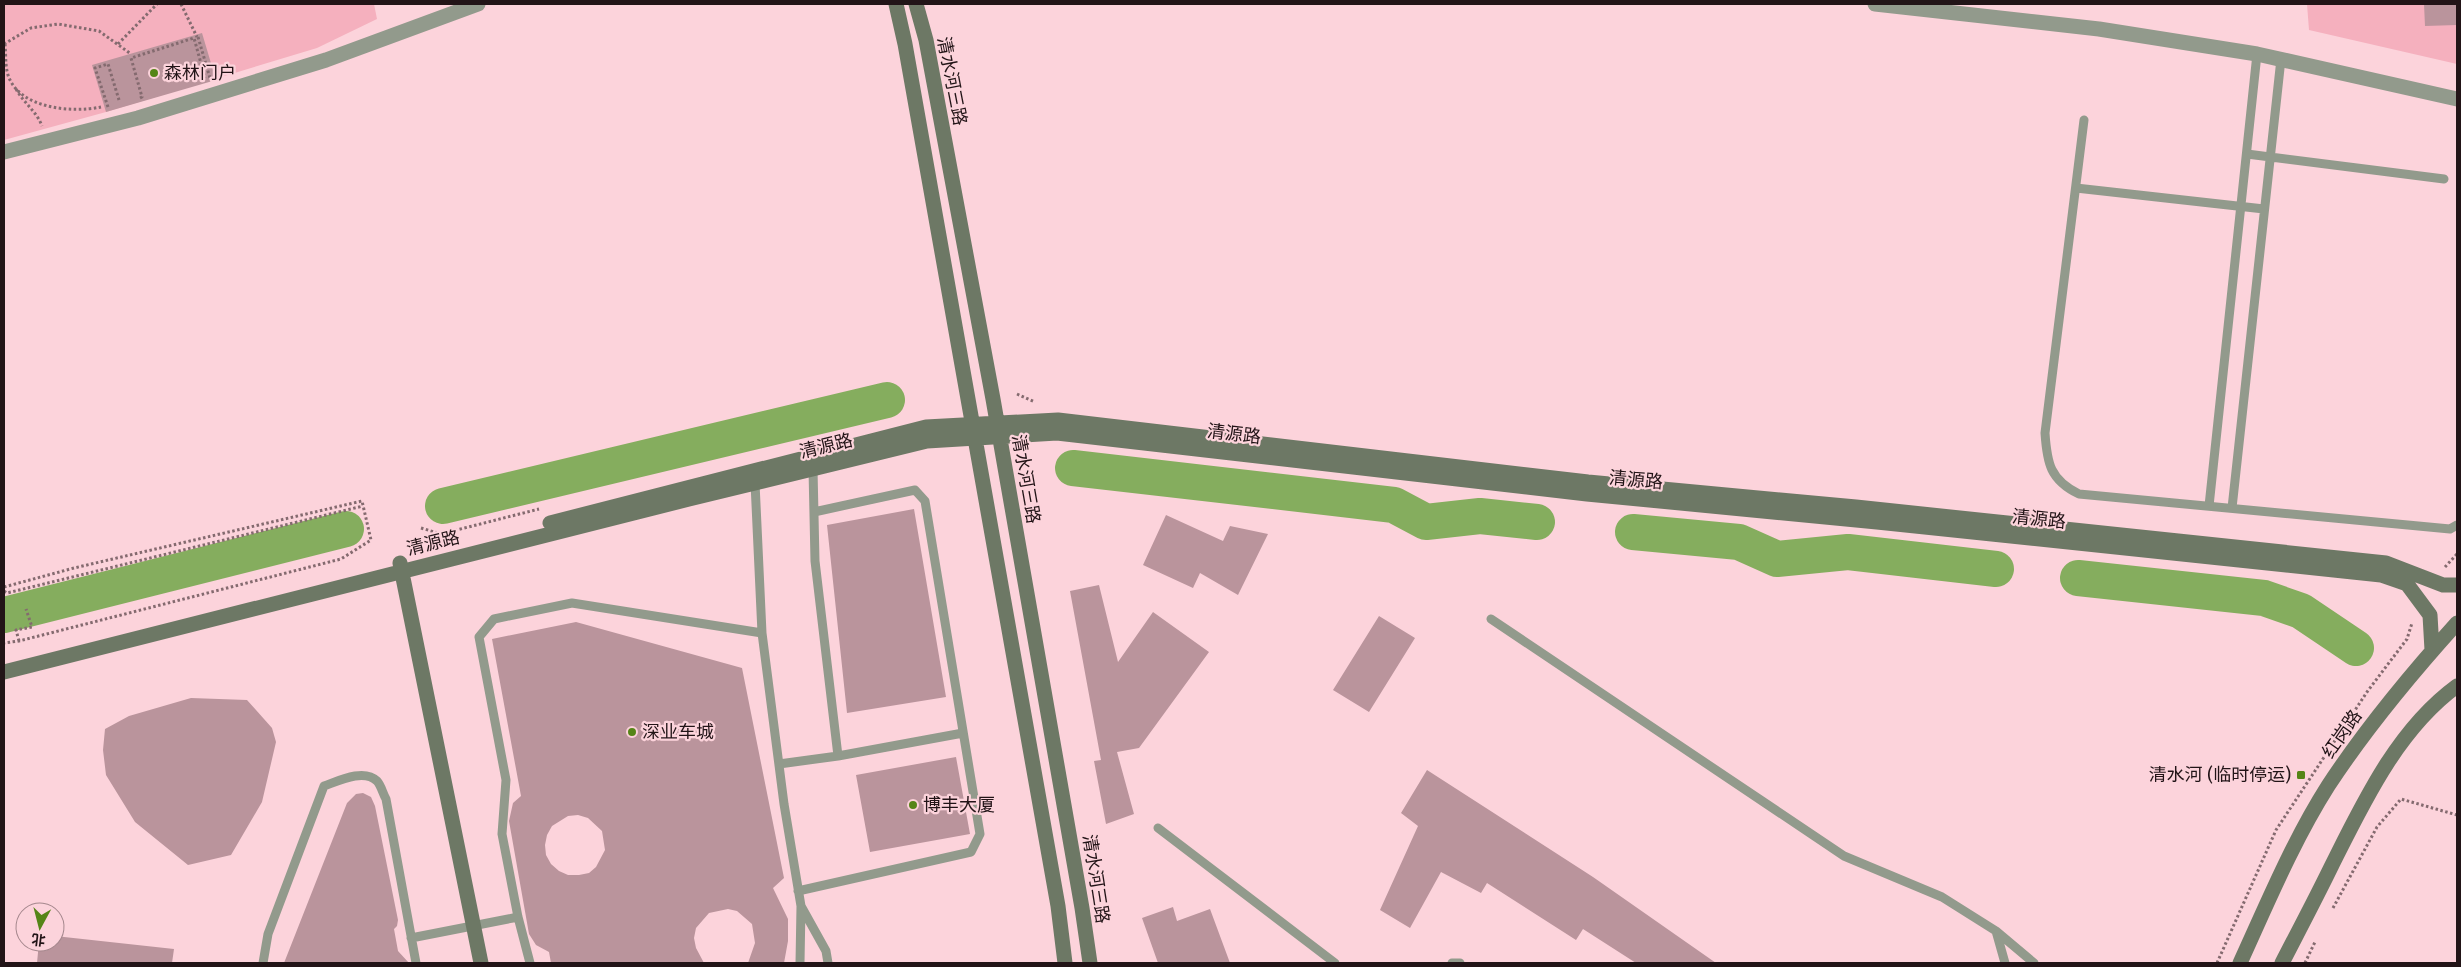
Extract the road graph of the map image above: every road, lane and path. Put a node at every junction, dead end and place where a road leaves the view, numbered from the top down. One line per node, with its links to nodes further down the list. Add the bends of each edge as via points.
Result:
1 (157, 4): 9 (path)
2 (181, 4): 7 (path)
3 (478, 4): 24 (street, via 326,60 138,118)
4 (896, 4): 33 (street)
5 (916, 4): 32 (street, 清水河三路, via 928,49)
6 (1875, 4): 11 (street, via 2099,29)
7 (196, 38): 13 (path); 14 (path, via 206,78); 17 (path, via 130,58)
8 (5, 44): 9 (path, via 31,28 58,24 99,31); 15 (path, via 8,76)
9 (118, 44): 10 (path)
10 (131, 54)
11 (2258, 54): 12 (street); 26 (lane)
12 (2281, 59): 18 (street); 27 (lane)
13 (210, 80)
14 (197, 81)
15 (14, 84): 22 (path, via 26,96 46,106 79,110); 24 (path, via 23,102 42,124)
16 (151, 94): 17 (path)
17 (142, 97): 20 (path)
18 (2457, 99)
19 (119, 100): 21 (path, via 108,64 95,68 107,108)
20 (133, 100)
21 (124, 102)
22 (104, 106)
23 (2084, 120): 29 (lane)
24 (46, 141): 25 (street)
25 (4, 152)
26 (2247, 154): 27 (lane); 30 (lane)
27 (2270, 156): 28 (lane); 31 (lane)
28 (2444, 179)
29 (2076, 188): 30 (lane); 37 (lane, via 2045,433 2047,456 2053,473 2064,486 2079,494)
30 (2241, 207): 31 (lane); 37 (lane)
31 (2264, 209): 38 (lane)
32 (998, 429): 33 (street, 清源路); 44 (street, 清源路, via 1058,420 1588,482 2386,562 2443,584); 53 (street, 清源路, via 1587,494 2381,575 2407,584 2430,615); 76 (street, 清水河三路)
33 (974, 431): 34 (street, 清源路); 42 (street, 清源路, via 926,427); 75 (street, via 1058,906)
34 (812, 469): 35 (street, 清源路); 39 (lane)
35 (755, 483): 42 (street, 清源路); 50 (lane)
36 (363, 506): 45 (path, via 362,501); 46 (path, via 7,593); 51 (path, via 371,540 341,559)
37 (2209, 506): 38 (lane)
38 (2232, 508): 40 (lane, via 2450,529)
39 (814, 512): 57 (lane, via 915,490 925,501); 58 (lane, via 821,623)
40 (2457, 525)
41 (2457, 554): 43 (path)
42 (401, 566): 54 (street, 清源路); 55 (street, 清源路); 66 (street)
43 (2445, 568)
44 (2457, 586)
45 (4, 587)
46 (4, 591)
47 (26, 609): 51 (path, via 32,627 16,630)
48 (1492, 619): 67 (lane, via 1844,856 1942,897)
49 (2457, 622): 53 (street, 红岗路)
50 (762, 633): 59 (lane); 65 (lane, via 572,603 494,618 479,637 506,780 502,834)
51 (19, 641): 52 (path)
52 (4, 642)
53 (2432, 650): 82 (street, 红岗路, via 2380,713 2328,787 2308,820)
54 (4, 661)
55 (4, 672)
56 (2457, 686): 83 (street, via 2427,712 2391,758 2345,839)
57 (963, 733): 58 (lane); 63 (lane, via 980,834 972,852)
58 (838, 756): 59 (lane)
59 (779, 764): 63 (lane)
60 (2457, 815): 62 (path, via 2401,799 2377,827)
61 (1158, 828): 77 (lane)
62 (2350, 874)
63 (798, 892): 64 (lane)
64 (801, 906): 73 (lane); 74 (lane, via 826,951)
65 (518, 917): 66 (lane); 72 (lane)
66 (473, 926): 68 (lane); 71 (street)
67 (1996, 931): 80 (lane); 81 (lane)
68 (412, 938): 69 (lane, via 386,799 377,781 365,775 351,777 324,786 268,934); 70 (lane)
69 (262, 963)
70 (416, 963)
71 (481, 963)
72 (530, 963)
73 (800, 963)
74 (828, 963)
75 (1065, 963)
76 (1090, 963)
77 (1335, 963)
78 (1452, 963): 79 (lane)
79 (1460, 963)
80 (2005, 963)
81 (2034, 963)
82 (2240, 963)
83 (2282, 963)

